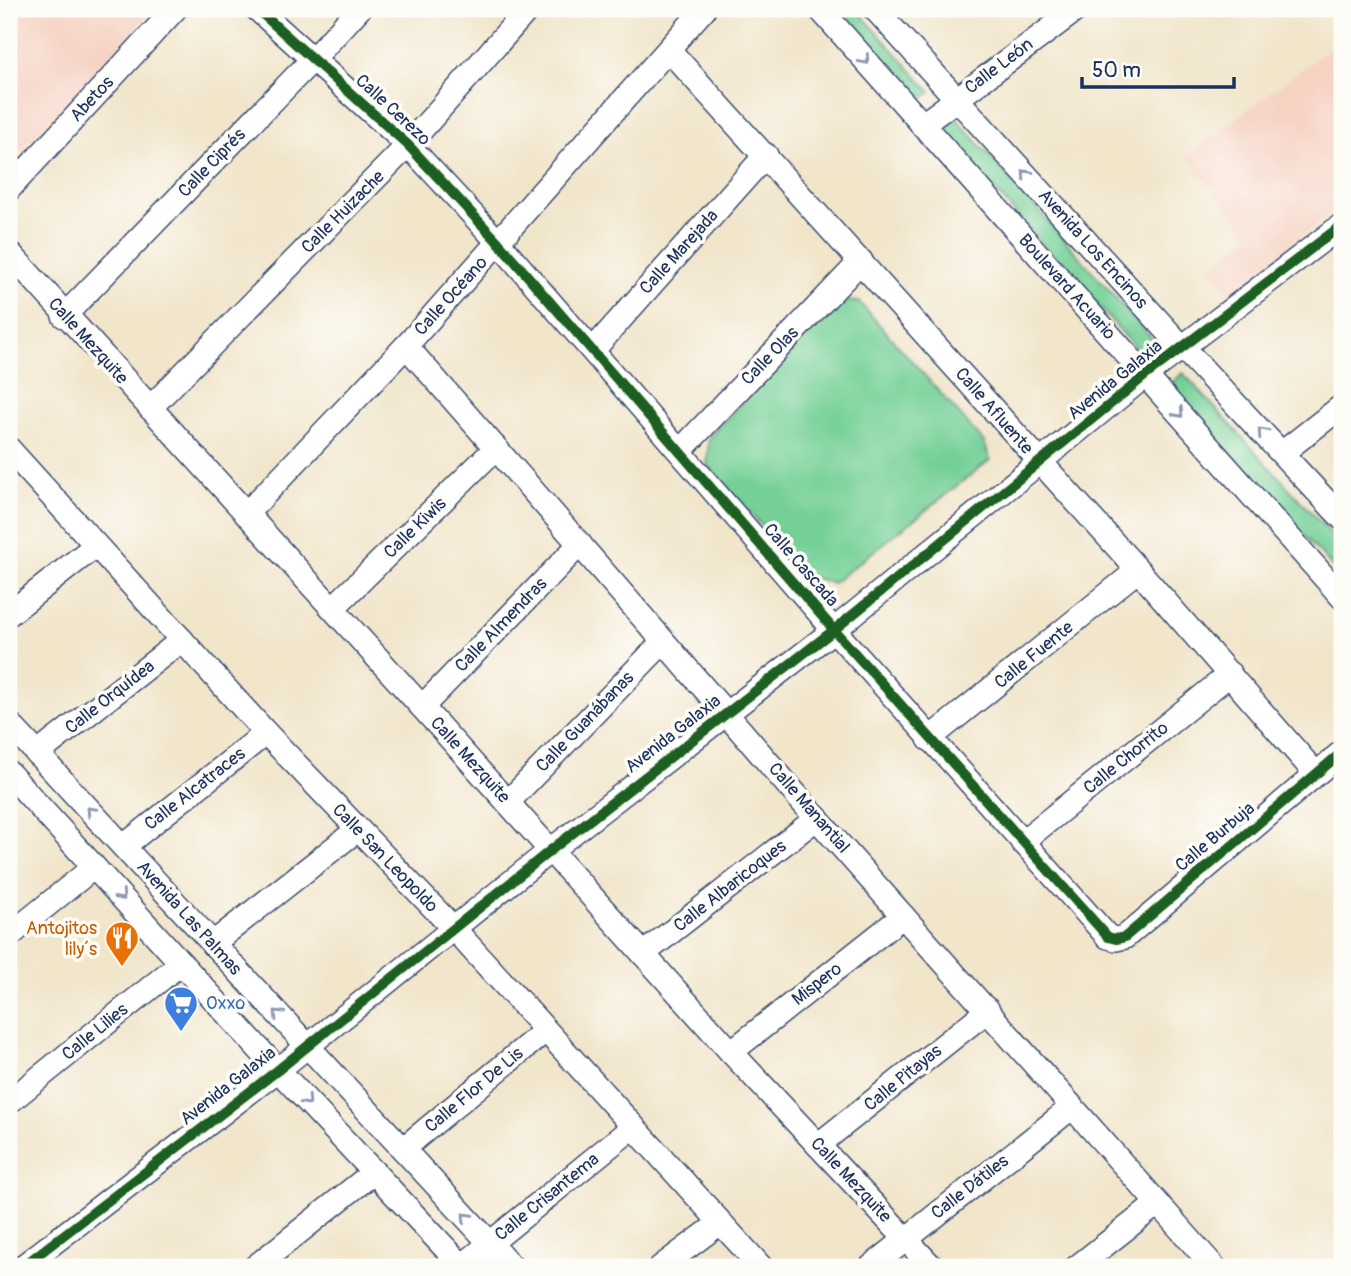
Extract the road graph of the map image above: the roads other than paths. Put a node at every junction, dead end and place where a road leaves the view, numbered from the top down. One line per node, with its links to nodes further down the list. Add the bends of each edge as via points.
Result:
1 (175, 9): 15 (street, Abetos)
2 (257, 9): 10 (street, Calle Cerezo)
3 (359, 9): 10 (street, Calle Ciprés)
4 (528, 9): 13 (street, Calle Huizache)
5 (704, 9): 9 (street, Calle Océano)
6 (820, 9): 12 (street, Boulevard Acuario, one-way to 12)
7 (875, 9): 11 (street, Avenida Los Encinos)
8 (1077, 9): 11 (street, Calle León)
9 (669, 50): 14 (street, Calle Afluente); 17 (street, Calle Océano)
10 (313, 60): 13 (street, Calle Cerezo); 20 (street, Calle Ciprés)
11 (957, 98): 12 (street, Calle León); 22 (street, Avenida Los Encinos, one-way to 11)
12 (922, 125): 24 (street, Boulevard Acuario)
13 (408, 145): 17 (street, Calle Cerezo); 26 (street, Calle Huizache)
14 (765, 155): 19 (street, Calle Afluente); 23 (street, Calle Marejada)
15 (9, 188)
16 (1342, 225): 22 (street, Avenida Galaxia)
17 (499, 243): 21 (street, Calle Océano); 23 (street, Calle Cascada)
18 (9, 252): 20 (street, Calle Mezquite)
19 (861, 261): 29 (street, Calle Olas); 31 (street, Calle Afluente)
20 (64, 316): 26 (street, Calle Mezquite)
21 (406, 346): 27 (street, Calle Manantial); 32 (street, Calle Océano)
22 (1183, 348): 24 (street, Avenida Galaxia); 30 (street, Avenida Los Encinos, one-way to 22)
23 (593, 349): 29 (street, Calle Cascada)
24 (1146, 375): 31 (street, Avenida Galaxia); 37 (street, Boulevard Acuario, one-way to 37)
25 (1342, 406): 30 (street)
26 (150, 408): 32 (street, Calle Mezquite)
27 (496, 448): 34 (street, Calle Manantial); 38 (street, Calle Kiwis)
28 (9, 450): 35 (street, Calle San Leopoldo)
29 (680, 451): 40 (street, Calle Cascada)
30 (1282, 453): 33 (street, Avenida Los Encinos)
31 (1040, 464): 36 (street, Calle Afluente); 40 (street, Avenida Galaxia)
32 (246, 514): 38 (street, Calle Mezquite)
33 (1342, 518)
34 (580, 544): 42 (street, Calle Manantial); 44 (street, Calle Almendras)
35 (95, 546): 39 (street); 41 (street, Calle San Leopoldo)
36 (1138, 570): 43 (street, Calle Afluente); 48 (street, Calle Fuente)
37 (1342, 597)
38 (333, 608): 44 (street, Calle Mezquite)
39 (9, 614)
40 (834, 630): 45 (street, Avenida Galaxia); 48 (street, Calle Cascada)
41 (182, 640): 47 (street, Calle San Leopoldo); 50 (street, Calle Orquídea)
42 (663, 642): 45 (street, Calle Manantial); 53 (street, Calle Guanábanas)
43 (1230, 674): 52 (street, Calle Afluente); 56 (street, Calle Chorrito)
44 (422, 707): 53 (street, Calle Mezquite)
45 (727, 714): 54 (street, Calle Manantial); 58 (street, Avenida Galaxia)
46 (9, 723): 50 (street, Avenida Las Palmas)
47 (266, 733): 55 (street, Calle San Leopoldo); 57 (street, Calle Alcatraces)
48 (929, 739): 56 (street, Calle Cascada)
49 (1342, 752): 52 (street, Calle Burbuja)
50 (37, 754): 57 (street, Avenida Las Palmas, one-way to 50)
51 (9, 773): 59 (street, Avenida Las Palmas)
52 (1316, 774): 63 (street, Calle Burbuja, via 1125,937)
53 (508, 802): 58 (street, Calle Mezquite)
54 (817, 818): 60 (street, Calle Manantial); 65 (street, Calle Albaricoques)
55 (357, 830): 61 (street, Calle San Leopoldo); 64 (street)
56 (1022, 842): 63 (street, Calle Cascada)
57 (124, 846): 64 (street, Avenida Las Palmas)
58 (551, 850): 61 (street, Avenida Galaxia); 65 (street, Calle Mezquite)
59 (94, 867): 62 (street); 66 (street, Avenida Las Palmas, one-way to 66)
60 (903, 916): 67 (street, Calle Manantial); 70 (street, Mispero)
61 (453, 929): 68 (street, Calle San Leopoldo); 69 (street, Avenida Galaxia)
62 (9, 936)
63 (1108, 937)
64 (212, 944): 69 (street, Avenida Las Palmas, one-way to 64)
65 (643, 954): 70 (street, Calle Mezquite)
66 (181, 963): 71 (street, Avenida Las Palmas); 72 (street, Calle Lilies)
67 (988, 1010): 73 (street, Calle Manantial); 75 (street, Calle Pitayas)
68 (545, 1031): 74 (street, Calle San Leopoldo); 76 (street, Calle Flor De Lis)
69 (307, 1046): 71 (street, Avenida Galaxia); 76 (street, Avenida Las Palmas)
70 (731, 1052): 75 (street, Calle Mezquite)
71 (278, 1070): 77 (street, Avenida Las Palmas, one-way to 77); 82 (street, Avenida Galaxia)
72 (9, 1102)
73 (1071, 1108): 78 (street, Calle Manantial); 80 (street, Calle Dátiles)
74 (633, 1127): 79 (street, Calle San Leopoldo); 81 (street, Calle Crisantema)
75 (818, 1145): 80 (street, Calle Mezquite)
76 (403, 1149): 81 (street, Avenida Las Palmas, one-way to 76)
77 (374, 1172): 83 (street); 84 (street, Avenida Las Palmas)
78 (1157, 1203): 90 (street); 91 (street, Calle Manantial)
79 (720, 1223): 86 (street); 87 (street, Calle San Leopoldo)
80 (906, 1239): 88 (street, Calle Dátiles); 89 (street, Calle Mezquite)
81 (490, 1244): 84 (street, Calle Crisantema); 85 (street, Avenida Las Palmas)
82 (22, 1267)
83 (255, 1267)
84 (462, 1267)
85 (512, 1267)
86 (662, 1267)
87 (761, 1267)
88 (870, 1267)
89 (933, 1267)
90 (1077, 1267)
91 (1214, 1267)

